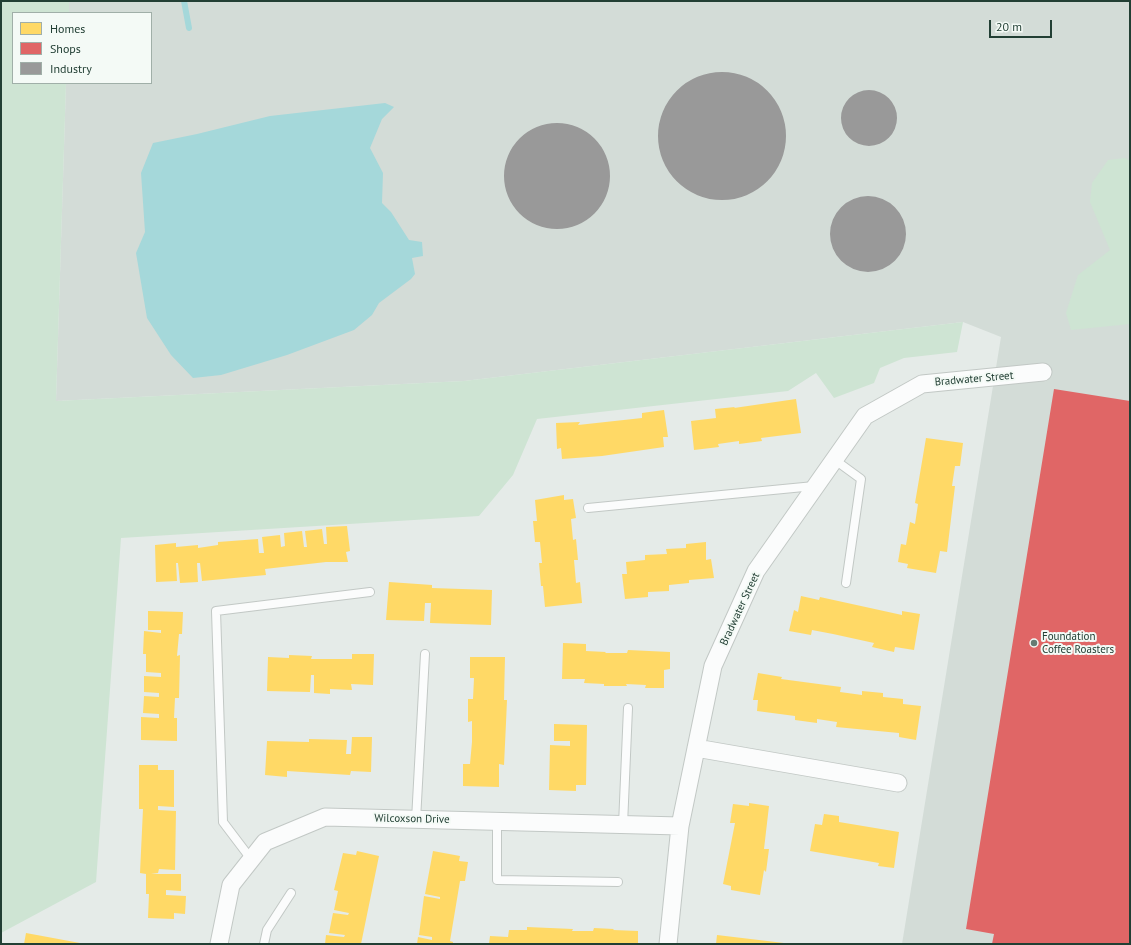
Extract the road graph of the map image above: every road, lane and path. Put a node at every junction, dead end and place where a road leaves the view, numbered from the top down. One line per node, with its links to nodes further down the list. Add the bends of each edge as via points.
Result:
1 (1043, 372): 2 (street, Bradwater Street, via 922,384 865,416)
2 (835, 460): 3 (street, Bradwater Street); 5 (lane, via 861,479)
3 (816, 485): 4 (lane); 9 (street, Bradwater Street, via 756,571 714,666)
4 (588, 508)
5 (846, 583)
6 (370, 592): 15 (lane, via 216,611 223,822)
7 (425, 654): 11 (lane)
8 (628, 708): 13 (lane)
9 (696, 748): 10 (street); 14 (street, Bradwater Street)
10 (898, 783)
11 (416, 820): 12 (street, Wilcoxson Drive); 15 (street, Wilcoxson Drive, via 325,817 264,842)
12 (498, 821): 13 (street, Wilcoxson Drive); 16 (lane, via 497,880)
13 (623, 824): 14 (street, Wilcoxson Drive)
14 (680, 826): 20 (street, Bradwater Street)
15 (251, 859): 18 (street, Wilcoxson Drive, via 230,885)
16 (618, 882)
17 (291, 893): 19 (lane, via 267,930)
18 (219, 944)
19 (264, 944)
20 (668, 944)

